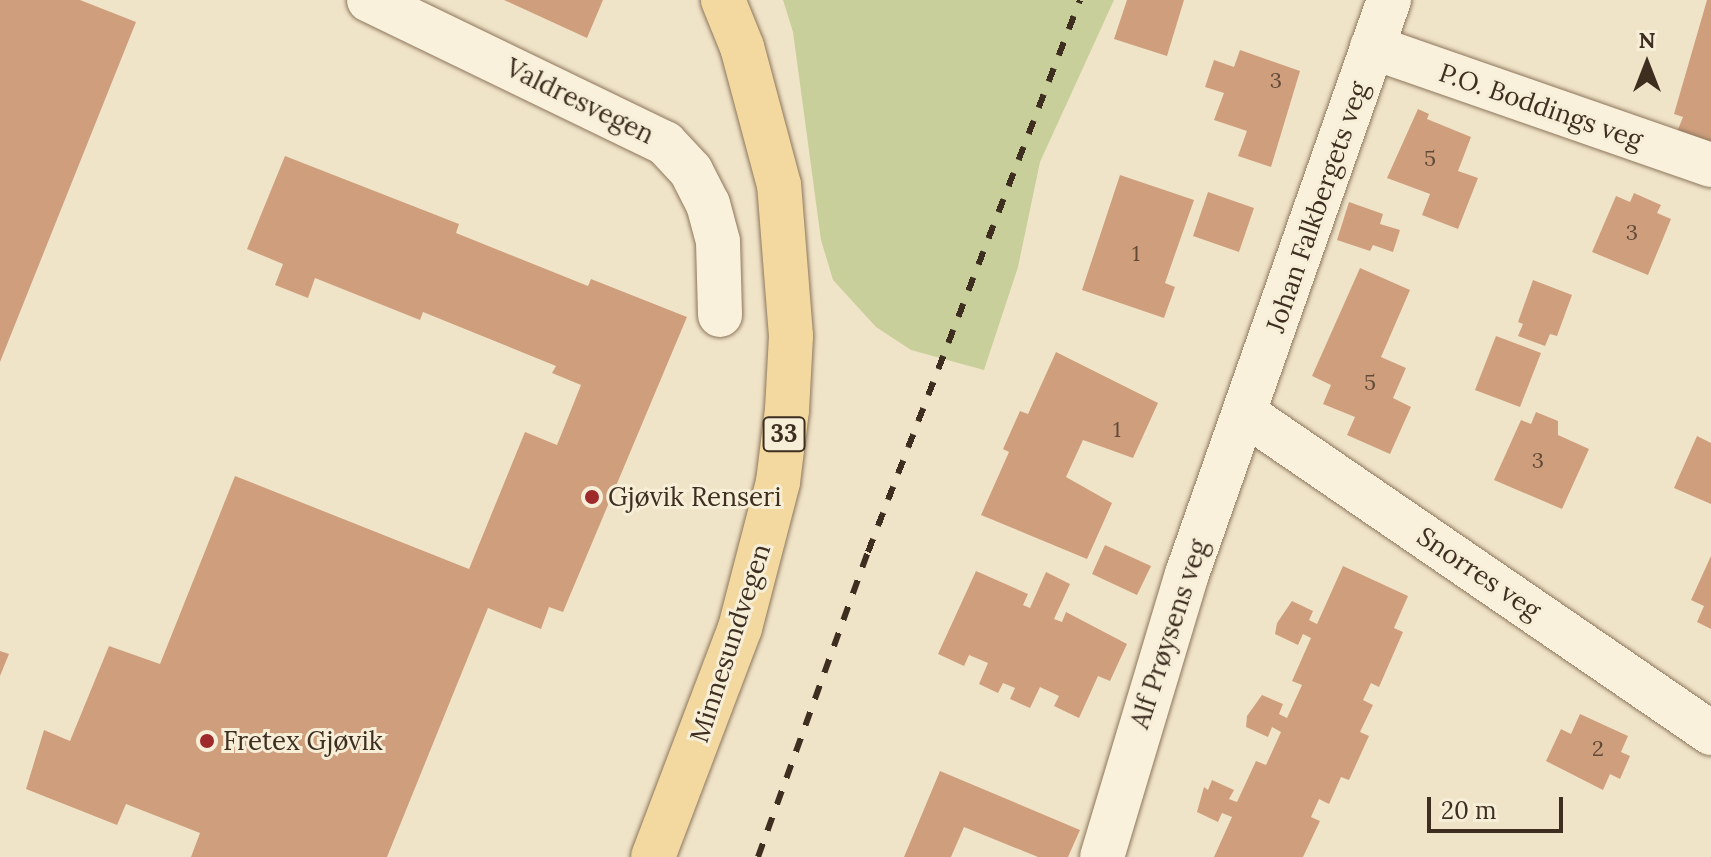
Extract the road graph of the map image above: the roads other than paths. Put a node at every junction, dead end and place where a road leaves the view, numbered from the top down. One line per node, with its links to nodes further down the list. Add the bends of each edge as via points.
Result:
1 (369, 0): 6 (street, Valdresvegen, via 665,143 691,171 708,204 718,242)
2 (723, 0): 9 (main road, Minnesundvegen / 33, via 742,47 779,185 791,336 787,410 778,482 740,628)
3 (1389, 0): 4 (street, Johan Falkbergets veg)
4 (1372, 47): 5 (street, P.O. Boddings veg); 7 (street, Johan Falkbergets veg)
5 (1711, 165)
6 (720, 315)
7 (1247, 415): 8 (street, Snorres veg); 10 (street, Alf Prøysens veg, via 1187,574)
8 (1711, 733)
9 (653, 857)
10 (1102, 857)

